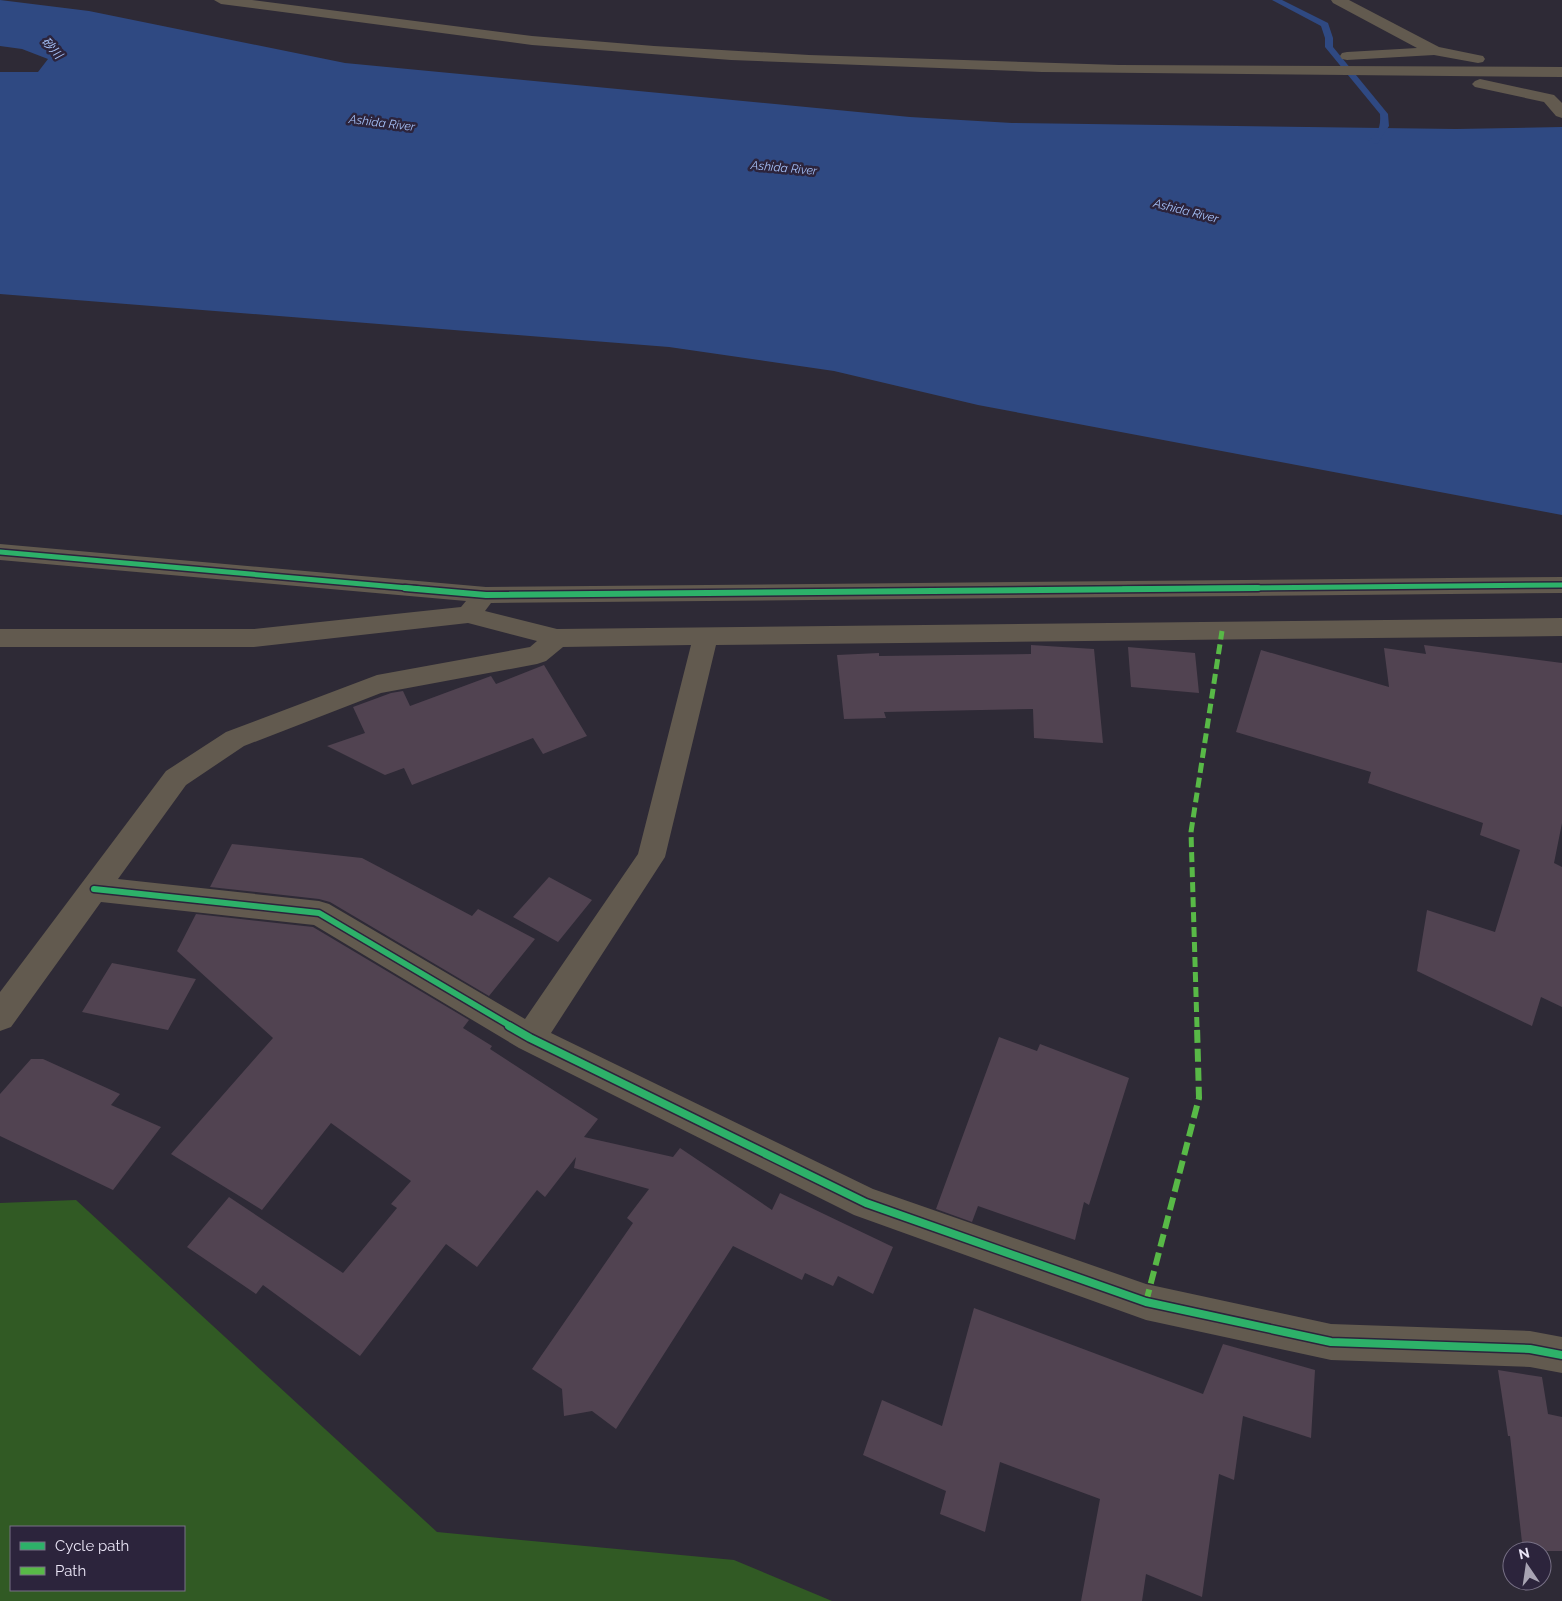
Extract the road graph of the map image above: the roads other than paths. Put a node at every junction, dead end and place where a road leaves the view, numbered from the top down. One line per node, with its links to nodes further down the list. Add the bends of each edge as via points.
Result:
1 (221, 0): 8 (street, via 476,35 587,46 990,68)
2 (1338, 0): 6 (street)
3 (482, 21): 4 (street)
4 (501, 23)
5 (678, 38): 6 (street, via 1005,55 1294,60)
6 (1434, 51): 7 (street, via 1476,59); 8 (street, via 1414,59 1358,68); 10 (street, via 1462,62)
7 (1562, 58)
8 (1359, 72): 9 (street)
9 (1420, 72): 10 (street); 12 (street, via 1549,98)
10 (1516, 72): 11 (street)
11 (1562, 72)
12 (1559, 110)
13 (0, 552): 15 (street)
14 (1562, 585): 15 (street)
15 (486, 595): 16 (street)
16 (468, 615): 19 (street, via 254,638); 20 (street)
17 (1562, 627): 18 (street)
18 (706, 636): 20 (street); 23 (street, via 651,857)
19 (0, 638)
20 (557, 638): 21 (street, via 537,655 377,684 235,738 176,778)
21 (94, 889): 22 (street); 23 (street, via 319,914)
22 (0, 1017)
23 (530, 1038): 24 (street, via 866,1203 1146,1302 1331,1342 1530,1349)
24 (1562, 1355)

